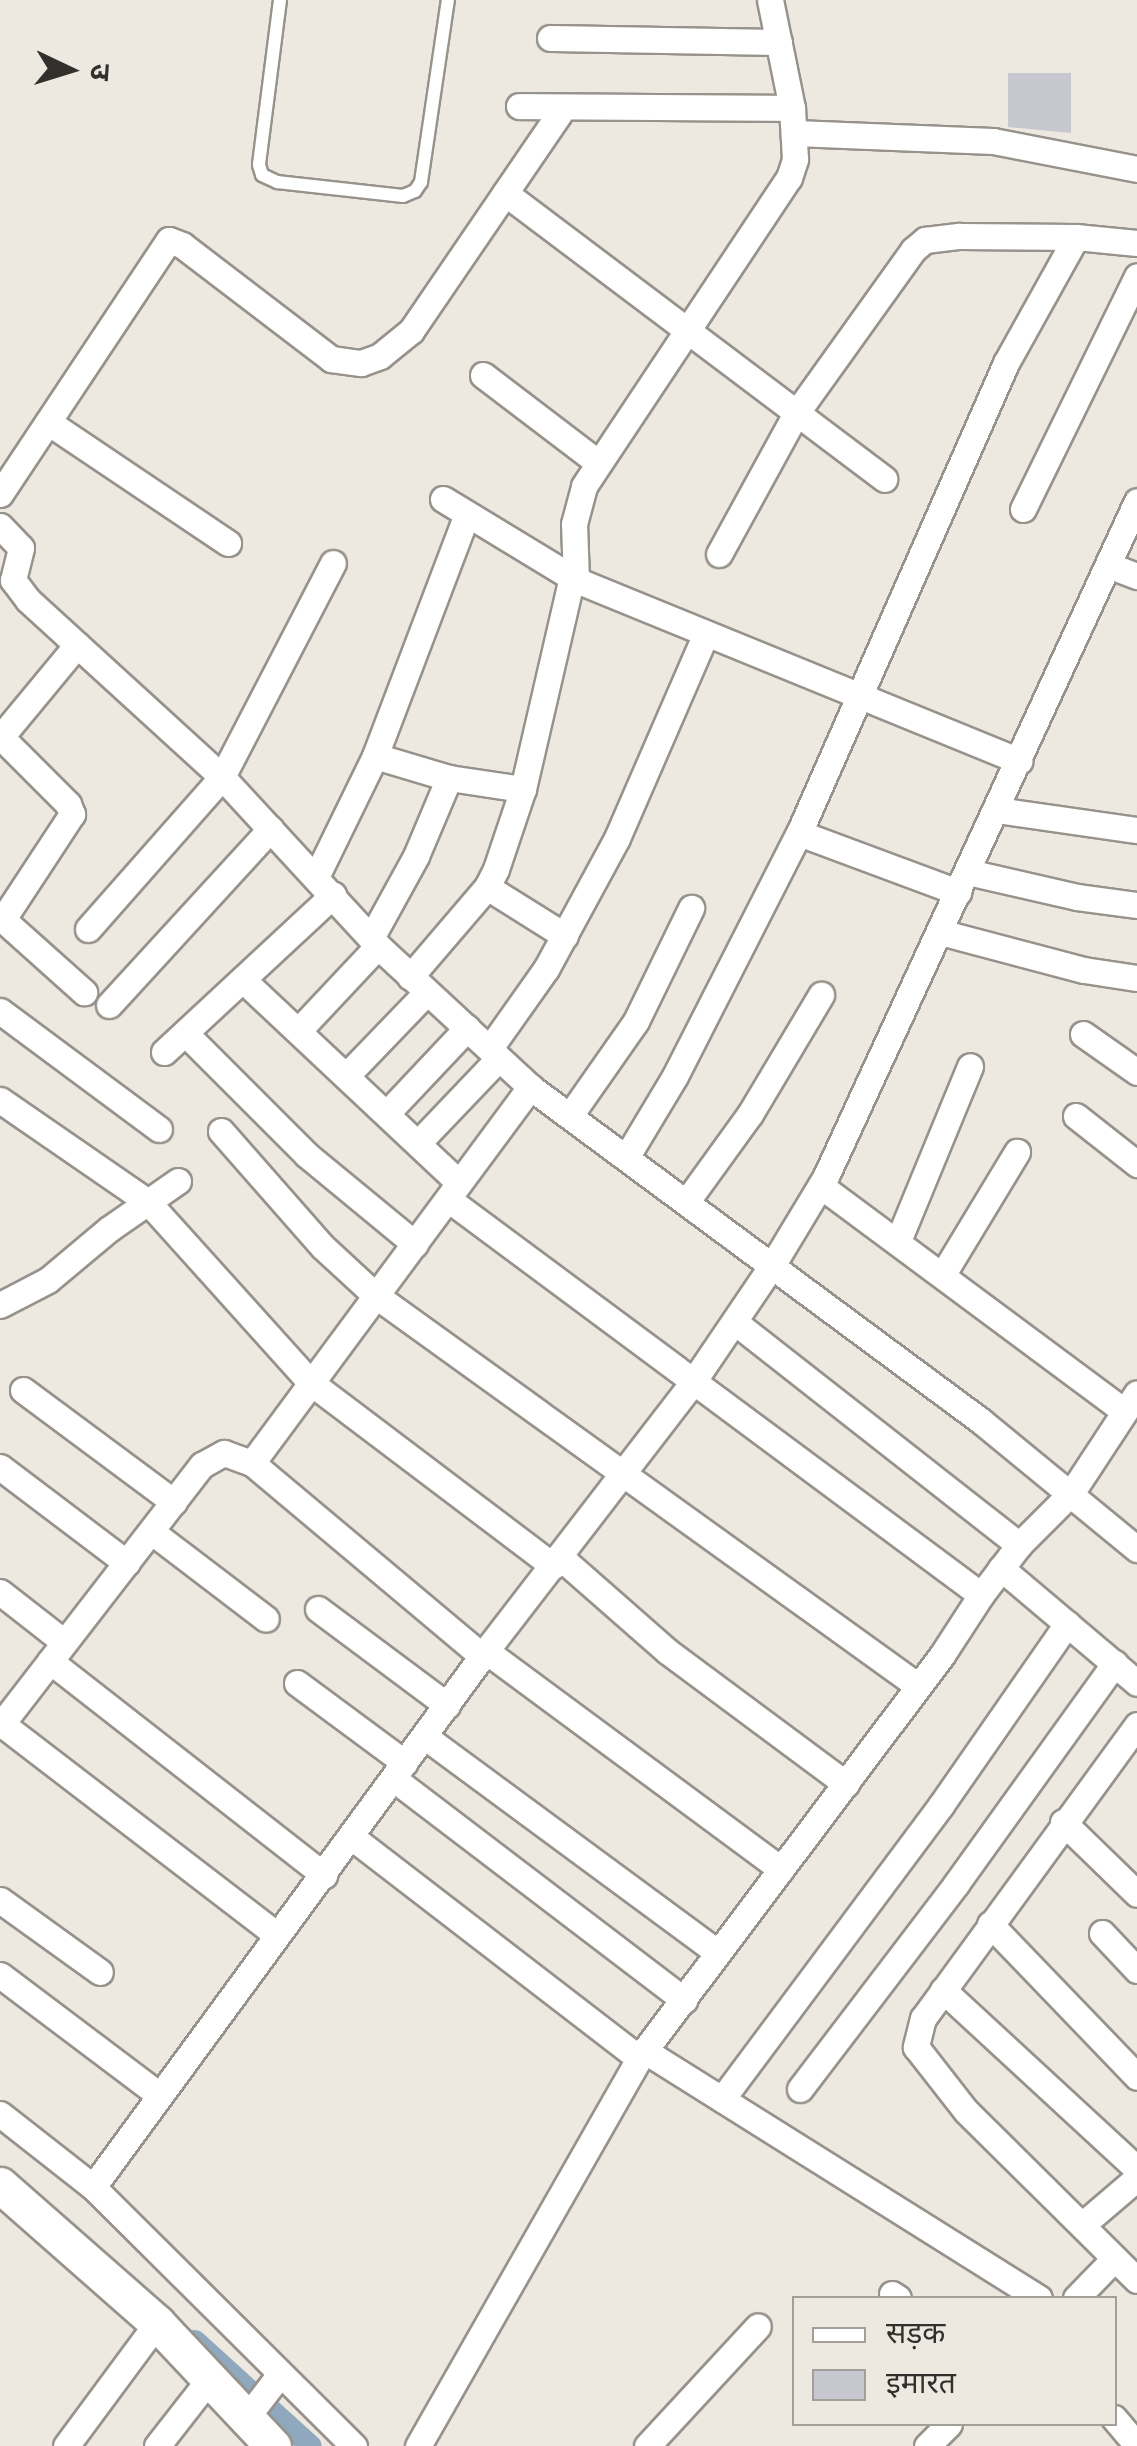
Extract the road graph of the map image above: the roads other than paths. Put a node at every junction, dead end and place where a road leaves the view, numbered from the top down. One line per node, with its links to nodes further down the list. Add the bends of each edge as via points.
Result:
1 (280, 0): 2 (lane, via 262,175 403,196 421,182)
2 (448, 0)
3 (770, 0): 5 (street)
4 (550, 38): 5 (street)
5 (779, 42): 8 (street)
6 (520, 106): 7 (street)
7 (564, 107): 8 (street); 10 (street)
8 (794, 121): 9 (street, via 993,141); 14 (street, via 795,160 778,201)
9 (1137, 169)
10 (505, 193): 14 (street); 17 (street, via 411,331 361,363 321,353 168,240)
11 (1076, 237): 12 (street); 16 (street, via 925,240); 35 (street, via 1006,363)
12 (1137, 243)
13 (1137, 276): 23 (street)
14 (684, 332): 16 (street); 18 (street)
15 (484, 375): 18 (street)
16 (795, 415): 19 (street); 27 (street)
17 (48, 422): 20 (street); 26 (street)
18 (597, 462): 31 (street, via 577,506)
19 (884, 479)
20 (0, 494)
21 (443, 500): 24 (street)
22 (1137, 501): 29 (street)
23 (1023, 509)
24 (467, 514): 31 (street); 37 (street)
25 (0, 526): 32 (street, via 22,548)
26 (228, 543)
27 (719, 554)
28 (333, 563): 39 (street)
29 (1108, 565): 30 (street); 38 (street)
30 (1137, 576)
31 (576, 580): 33 (street); 41 (street)
32 (7, 588): 34 (street)
33 (706, 633): 35 (street); 54 (street, via 640,791)
34 (77, 645): 36 (street); 39 (street)
35 (860, 698): 38 (street); 45 (street)
36 (1, 737): 51 (street, via 72,814)
37 (374, 756): 40 (street); 47 (street)
38 (1020, 761): 42 (street)
39 (222, 777): 43 (street); 52 (street)
40 (449, 778): 41 (street); 55 (street)
41 (524, 790): 48 (street)
42 (996, 810): 44 (street); 46 (street)
43 (270, 830): 47 (street); 61 (street)
44 (1137, 830)
45 (799, 833): 46 (street); 81 (street, via 676,1076)
46 (963, 882): 49 (street); 53 (street)
47 (325, 886): 55 (street); 57 (street)
48 (488, 887): 54 (street); 58 (street)
49 (1137, 905)
50 (692, 908): 75 (street, via 636,1021)
51 (1, 918): 59 (street)
52 (88, 929)
53 (940, 932): 56 (street); 84 (street)
54 (564, 936): 68 (street)
55 (375, 942): 58 (street); 64 (street)
56 (1137, 978)
57 (244, 980): 64 (street); 65 (street)
58 (419, 984): 63 (street); 71 (street)
59 (84, 992)
60 (821, 996): 86 (street)
61 (109, 1006)
62 (0, 1011): 77 (street)
63 (467, 1028): 68 (street); 74 (street)
64 (300, 1030): 71 (street)
65 (186, 1034): 67 (street); 89 (street, via 307,1156)
66 (1082, 1034): 70 (street)
67 (164, 1052)
68 (495, 1053): 72 (street); 79 (street)
69 (970, 1066): 88 (street)
70 (1137, 1072)
71 (347, 1075): 74 (street)
72 (530, 1087): 75 (street); 85 (street)
73 (0, 1100): 87 (street)
74 (387, 1113): 79 (street)
75 (571, 1114): 81 (street)
76 (1076, 1116): 82 (street)
77 (159, 1129)
78 (221, 1131): 92 (street, via 323,1247)
79 (418, 1144): 85 (street)
80 (1017, 1152): 91 (street)
81 (627, 1156): 86 (street)
82 (1137, 1164)
83 (178, 1182): 87 (street)
84 (821, 1186): 88 (street); 90 (street)
85 (454, 1191): 89 (street); 95 (street)
86 (688, 1201): 90 (street)
87 (148, 1202): 93 (street, via 48,1280); 96 (street)
88 (898, 1242): 91 (street)
89 (414, 1244): 92 (street)
90 (773, 1264): 94 (street); 102 (street)
91 (943, 1274): 98 (street)
92 (375, 1295): 96 (street); 101 (street)
93 (0, 1304)
94 (736, 1324): 95 (street); 105 (street)
95 (695, 1379): 101 (street); 111 (street)
96 (310, 1382): 99 (street); 107 (street)
97 (23, 1390): 103 (street)
98 (1131, 1402): 102 (street)
99 (252, 1463): 103 (street, via 234,1454 213,1456); 116 (street)
100 (0, 1467): 108 (street)
101 (621, 1474): 107 (street); 120 (street)
102 (1072, 1492): 105 (street); 106 (street)
103 (174, 1502): 104 (street)
104 (152, 1532): 108 (street); 113 (street)
105 (1019, 1546): 109 (street)
106 (1137, 1549)
107 (556, 1562): 116 (street); 126 (street)
108 (128, 1563): 115 (street)
109 (1001, 1568): 111 (street); 114 (street)
110 (0, 1592): 115 (street)
111 (981, 1595): 120 (street)
112 (318, 1609): 121 (street)
113 (266, 1619)
114 (1067, 1624): 117 (street); 146 (street)
115 (57, 1651): 123 (street); 130 (street)
116 (484, 1653): 121 (street); 129 (street)
117 (1115, 1664): 118 (street); 144 (street)
118 (1137, 1682)
119 (297, 1683): 125 (street)
120 (918, 1686): 126 (street)
121 (447, 1705): 124 (street)
122 (1137, 1724): 127 (street)
123 (1, 1725): 135 (street)
124 (424, 1736): 125 (street); 136 (street)
125 (399, 1771): 128 (street); 141 (street)
126 (846, 1784): 129 (street)
127 (1063, 1822): 131 (street); 133 (street)
128 (354, 1838): 130 (street); 142 (street)
129 (781, 1869): 136 (street)
130 (324, 1874): 135 (street)
131 (1137, 1894)
132 (0, 1900): 138 (street)
133 (990, 1924): 140 (street); 143 (street)
134 (1102, 1933): 137 (street)
135 (276, 1934): 145 (street)
136 (718, 1953): 141 (street)
137 (1137, 1970)
138 (100, 1972)
139 (0, 1975): 145 (street)
140 (943, 1990): 148 (street); 152 (street, via 918,2030 916,2046 924,2061)
141 (684, 2000): 142 (street)
142 (642, 2055): 146 (street); 168 (street)
143 (1137, 2077)
144 (800, 2088)
145 (159, 2095): 150 (street)
146 (722, 2099): 155 (street)
147 (0, 2114): 150 (street)
148 (1137, 2169)
149 (1137, 2178): 152 (street)
150 (93, 2187): 160 (street)
151 (2, 2191): 157 (street)
152 (1082, 2225): 153 (street)
153 (1114, 2258): 154 (street); 156 (street)
154 (1137, 2280)
155 (1035, 2296)
156 (1078, 2296)
157 (157, 2323): 159 (street); 164 (street)
158 (758, 2326): 169 (street)
159 (210, 2377): 160 (street); 165 (street)
160 (264, 2395): 166 (street); 167 (street)
161 (1117, 2421): 163 (street)
162 (948, 2426): 170 (street)
163 (1137, 2444)
164 (66, 2446)
165 (157, 2446)
166 (274, 2446)
167 (354, 2446)
168 (418, 2446)
169 (647, 2446)
170 (927, 2446)

